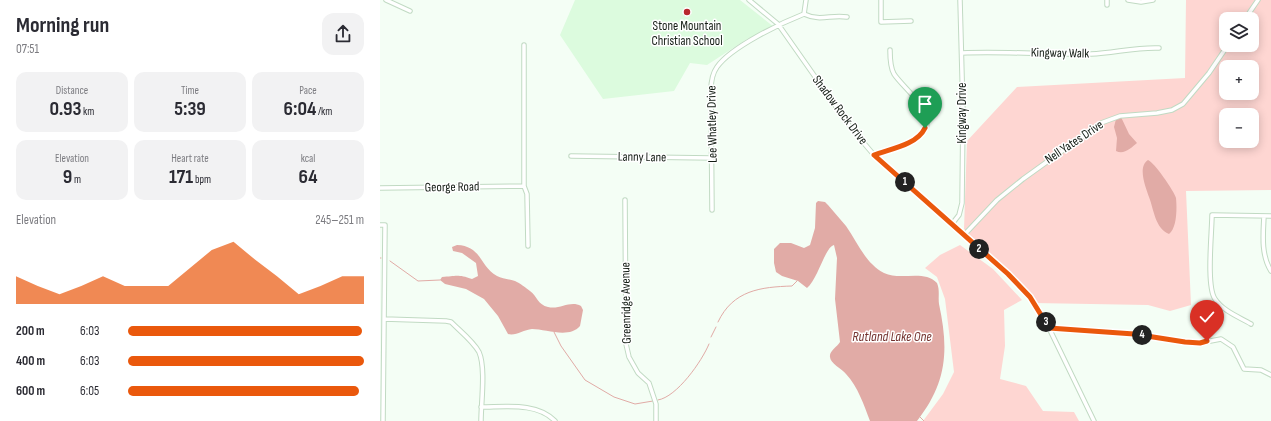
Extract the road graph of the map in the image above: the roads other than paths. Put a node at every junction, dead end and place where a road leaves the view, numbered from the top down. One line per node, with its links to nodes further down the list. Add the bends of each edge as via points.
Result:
1 (386, 0): 9 (street)
2 (749, 0): 14 (street, Shadow Rock Drive)
3 (806, 0): 11 (street)
4 (881, 0): 13 (street, via 881,22)
5 (960, 0): 19 (street, Kingway Drive)
6 (1128, 0): 7 (street)
7 (1154, 0)
8 (1258, 0): 10 (street)
9 (410, 11)
10 (1250, 12)
11 (804, 14): 12 (street, via 816,18); 14 (street, Lee Whatley Drive)
12 (847, 17)
13 (911, 22)
14 (778, 24): 20 (street, Shadow Rock Drive, via 842,115); 22 (street, Lee Whatley Drive, via 728,56 713,73)
15 (524, 45): 23 (street)
16 (1159, 48): 19 (street, Kingway Walk, via 1092,54)
17 (890, 50): 20 (street, via 894,74 924,109 926,123 924,132 916,139)
18 (1223, 52): 31 (street, Nell Yates Drive, via 1183,104 1172,110 1120,116 1101,123 997,200)
19 (962, 53): 29 (street, Kingway Drive, via 962,203)
20 (874, 155): 29 (street, Shadow Rock Drive)
21 (571, 156): 22 (street, Lanny Lane)
22 (712, 158): 26 (street, Lee Whatley Drive)
23 (524, 186): 24 (street, George Road); 32 (street, via 527,194)
24 (380, 188)
25 (625, 200): 42 (street, Greenridge Avenue, via 626,344 629,357 638,373 650,383 656,404)
26 (712, 210)
27 (1264, 216): 28 (street); 33 (street, via 1264,251); 35 (street, via 1212,215 1210,286 1214,298 1224,309)
28 (1271, 216)
29 (952, 224): 31 (street, Shadow Rock Drive)
30 (380, 225): 34 (street, via 385,225)
31 (964, 235): 36 (street, Shadow Rock Drive, via 1030,297)
32 (528, 246)
33 (1271, 271)
34 (384, 319): 38 (street, via 451,322 479,353 482,368); 39 (street)
35 (1251, 324)
36 (1049, 328): 37 (street, via 1142,335 1200,343 1221,339 1233,347 1244,369 1261,370); 43 (street, Shadow Rock Drive)
37 (1271, 375)
38 (481, 407): 40 (street); 41 (street, via 527,408 545,413)
39 (383, 421)
40 (481, 421)
41 (555, 421)
42 (656, 421)
43 (1094, 421)

